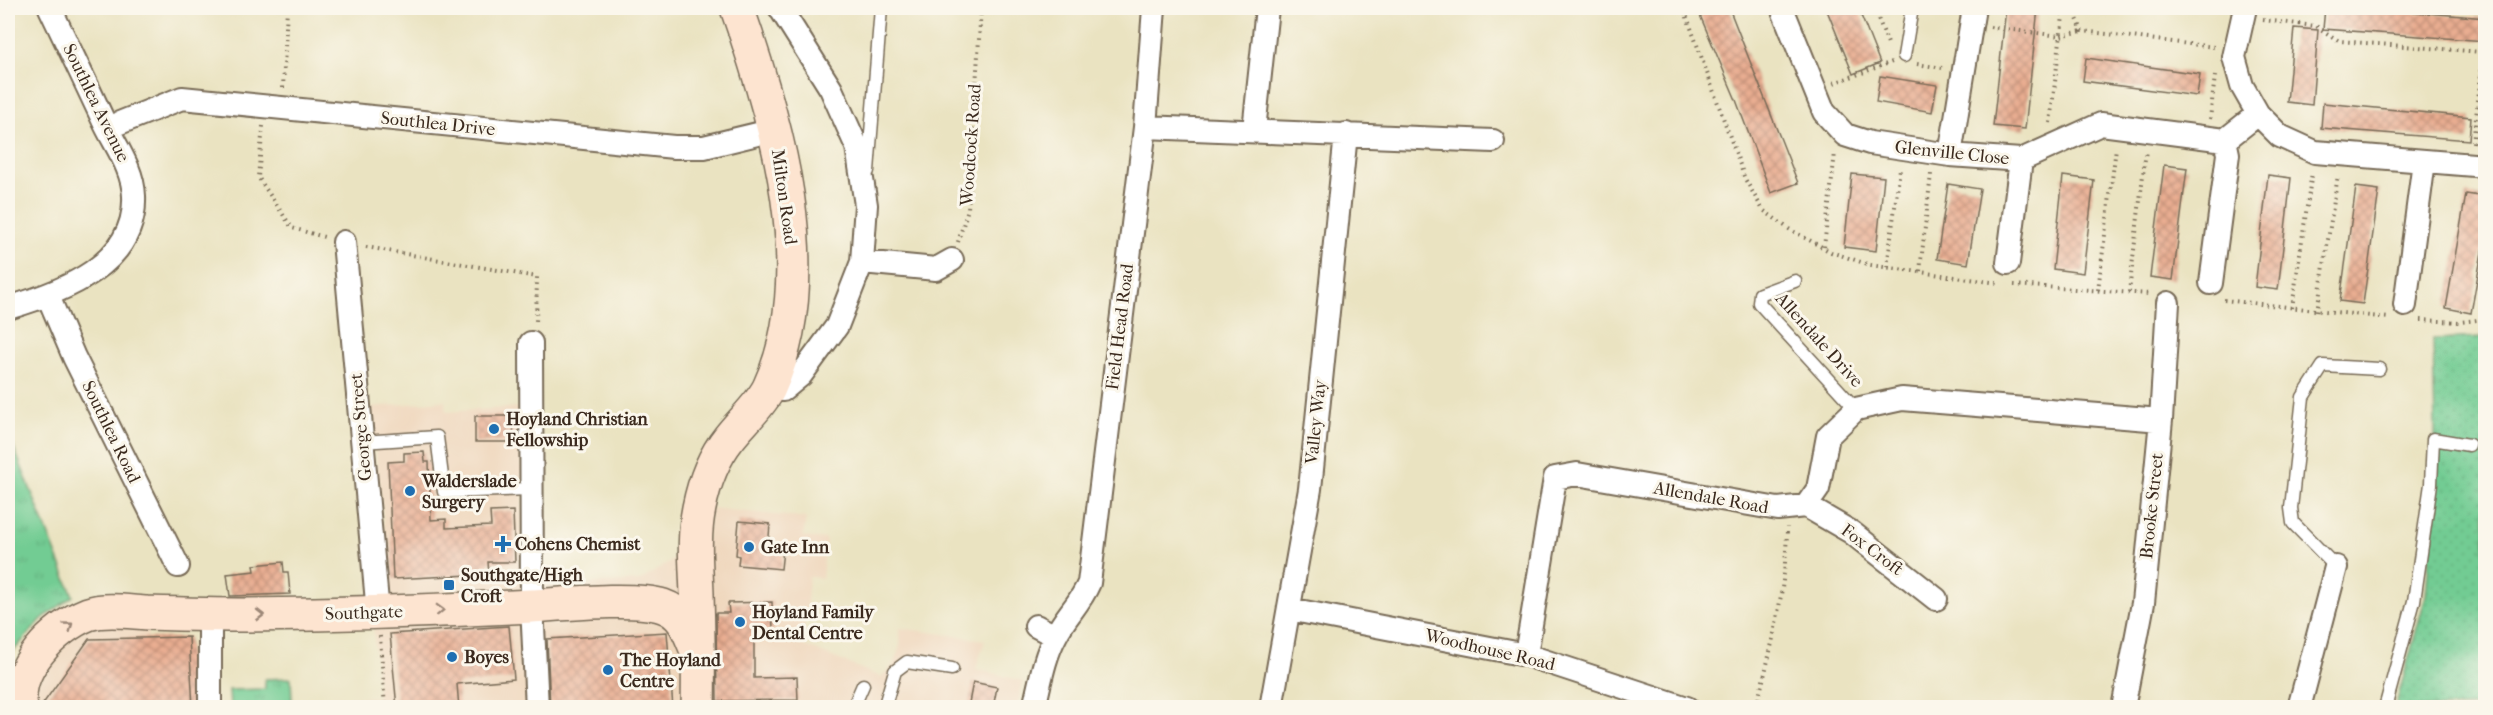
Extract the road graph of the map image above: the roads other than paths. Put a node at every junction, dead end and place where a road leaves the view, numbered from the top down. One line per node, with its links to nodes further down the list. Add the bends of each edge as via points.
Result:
1 (50, 8): 14 (street, Southlea Avenue)
2 (737, 8): 15 (main road, Milton Road)
3 (780, 8): 24 (street, via 831,89 857,147)
4 (881, 8): 24 (lane)
5 (1154, 8): 13 (street, Field Head Road)
6 (1267, 8): 16 (street)
7 (1782, 8): 20 (street, Glenville Close, via 1824,111 1845,135 1870,143)
8 (1912, 8): 11 (lane)
9 (2245, 13): 12 (street, via 2234,57 2242,86)
10 (1973, 16): 20 (street, via 1964,71)
11 (1908, 60)
12 (2258, 114): 18 (street); 22 (street, via 2280,136 2314,152)
13 (1145, 127): 16 (street); 64 (street, Field Head Road, via 1089,583 1080,604 1046,638)
14 (107, 128): 15 (street, Southlea Drive, via 182,98 674,147 704,147); 31 (street, Southlea Avenue, via 129,173 134,195 131,224 106,263)
15 (774, 130): 37 (main road, Milton Road, via 786,191 792,278 786,332)
16 (1254, 130): 17 (street)
17 (1346, 134): 19 (street); 50 (street, Valley Way, via 1310,489)
18 (2216, 139): 21 (street, Glenville Close, via 2101,124); 30 (street, via 2228,154)
19 (1493, 141)
20 (1942, 154): 21 (street, Glenville Close)
21 (2021, 160): 28 (street)
22 (2424, 161): 23 (street); 33 (street)
23 (2478, 165)
24 (866, 205): 27 (street)
25 (344, 242): 40 (street, George Street)
26 (952, 260): 27 (street, via 936,269)
27 (862, 262): 37 (street, via 837,326 825,345 783,390)
28 (2008, 263)
29 (1795, 281): 38 (lane, Allendale Drive, via 1760,294 1759,303)
30 (2211, 283)
31 (48, 296): 34 (street, Southlea Avenue); 45 (street, Southlea Road, via 74,357)
32 (2168, 303): 39 (street, Brooke Street)
33 (2405, 305)
34 (8, 308)
35 (531, 343): 42 (street)
36 (2379, 369): 46 (lane, via 2323,366 2303,398 2291,508 2293,523)
37 (768, 389): 44 (main road, Milton Road, via 717,455 699,508)
38 (1856, 409): 39 (street, via 1902,399); 43 (street, via 1828,436 1818,489)
39 (2161, 420): 67 (street, Brooke Street, via 2143,603)
40 (362, 442): 42 (lane, via 437,436 444,492); 51 (street, George Street)
41 (2469, 445): 69 (lane, via 2433,439 2432,484 2414,601)
42 (530, 489): 49 (street)
43 (1797, 507): 47 (street, Fox Croft, via 1851,532); 54 (street, Allendale Road, via 1778,509 1577,474 1555,478)
44 (694, 551): 48 (main road, Milton Road, via 674,579); 53 (main road, Milton Road)
45 (178, 566)
46 (2336, 567): 68 (street)
47 (1935, 599)
48 (628, 603): 49 (main road, Southgate); 53 (main road, Southgate, via 662,605 675,611 685,622)
49 (532, 606): 51 (main road, Southgate, one-way to 49); 60 (street)
50 (1289, 609): 54 (street, Woodhouse Road); 65 (street, Valley Way)
51 (378, 613): 52 (main road, Southgate, one-way to 51)
52 (210, 615): 56 (main road, Southgate, one-way to 52, via 70,624 89,614); 59 (street)
53 (697, 651): 61 (main road, Milton Road)
54 (1526, 655): 66 (street, Woodhouse Road)
55 (952, 669): 63 (lane, via 907,662 896,671)
56 (18, 672): 58 (main road)
57 (863, 685): 62 (lane)
58 (21, 708)
59 (210, 708)
60 (537, 708)
61 (698, 708)
62 (853, 708)
63 (884, 708)
64 (1034, 708)
65 (1271, 708)
66 (1687, 708)
67 (2123, 708)
68 (2299, 708)
69 (2385, 708)

